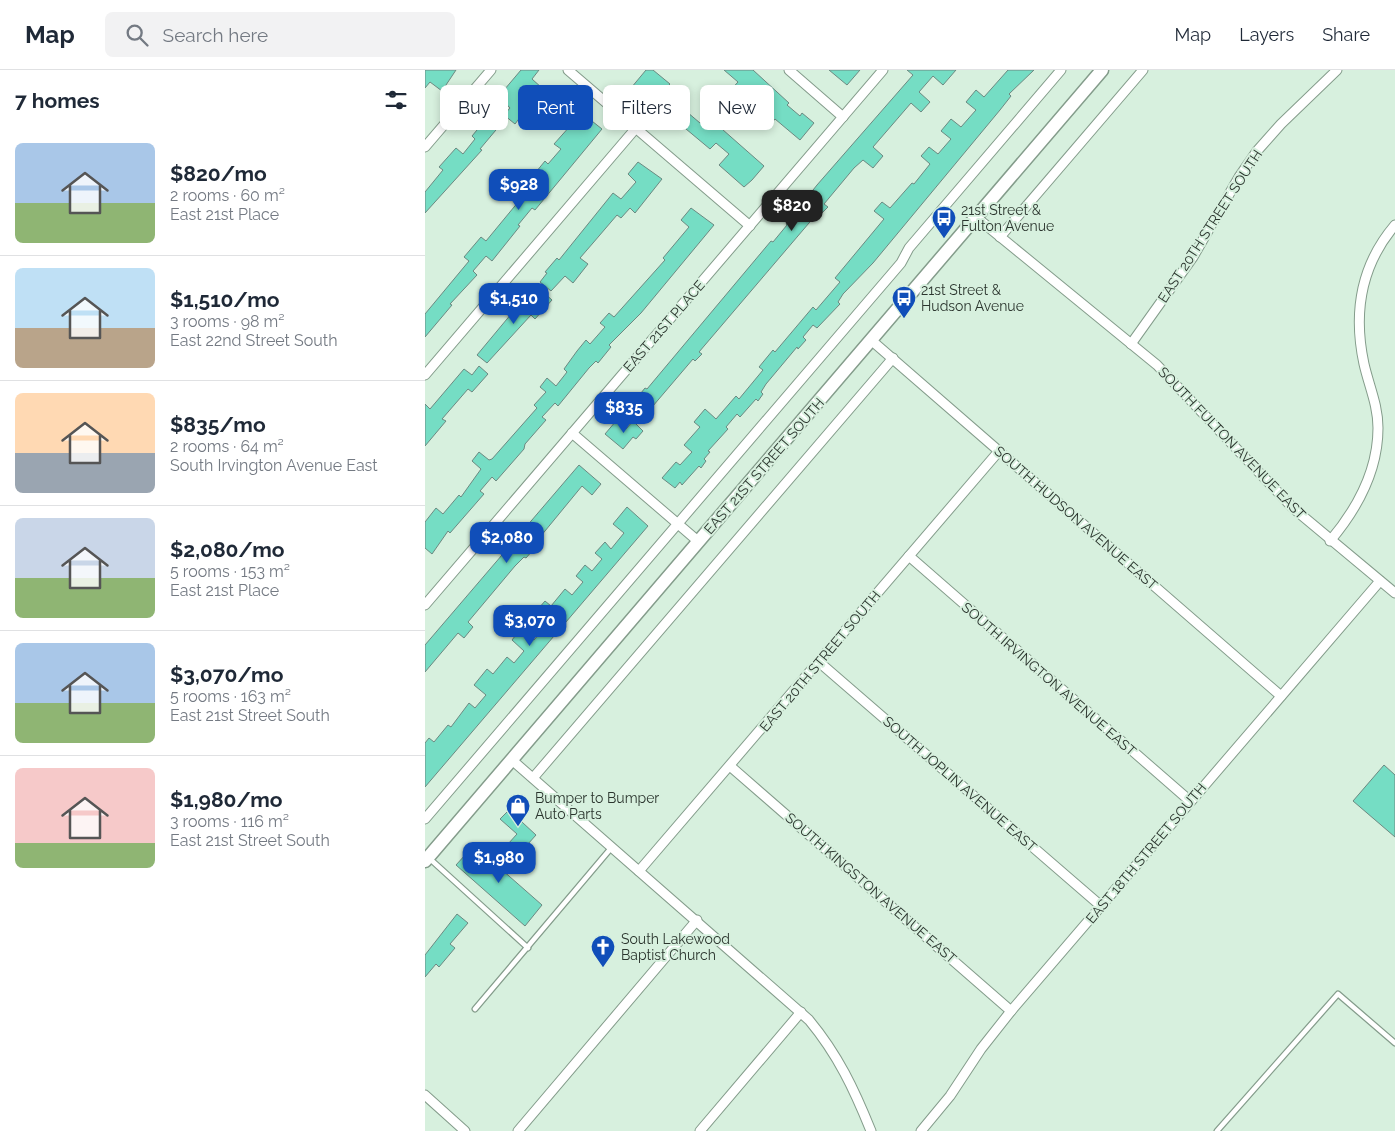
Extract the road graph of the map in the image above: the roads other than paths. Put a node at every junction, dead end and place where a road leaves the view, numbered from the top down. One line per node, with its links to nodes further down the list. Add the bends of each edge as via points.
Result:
1 (491, 70): 13 (street)
2 (568, 70): 9 (street)
3 (789, 70): 10 (street)
4 (883, 70): 10 (street, EAST 21ST PLACE)
5 (1061, 70): 24 (street, EAST 21ST STREET SOUTH)
6 (1102, 70): 14 (main road, EAST 21ST STREET SOUTH)
7 (1143, 70): 17 (street)
8 (1337, 70): 19 (street, EAST 20TH STREET SOUTH, via 1257,151 1193,257)
9 (603, 100)
10 (843, 117): 16 (street, EAST 21ST PLACE)
11 (634, 130): 21 (street)
12 (638, 130): 16 (street)
13 (425, 147)
14 (976, 217): 17 (street, SOUTH FULTON AVENUE EAST); 18 (main road, EAST 21ST STREET SOUTH)
15 (1395, 225): 25 (street, via 1376,252 1359,301 1364,365 1374,395 1378,426 1377,447 1362,495)
16 (750, 226): 22 (street, EAST 21ST PLACE)
17 (1000, 237): 19 (street, SOUTH FULTON AVENUE EAST)
18 (871, 340): 20 (street, SOUTH HUDSON AVENUE EAST); 26 (main road, EAST 21ST STREET SOUTH)
19 (1131, 344): 25 (street, SOUTH FULTON AVENUE EAST, via 1183,391 1293,508)
20 (893, 358): 23 (street, SOUTH HUDSON AVENUE EAST); 35 (street, EAST 21ST STREET SOUTH)
21 (425, 375)
22 (572, 433): 24 (street); 30 (street, EAST 21ST PLACE)
23 (999, 451): 27 (street, EAST 20TH STREET SOUTH); 32 (street, SOUTH HUDSON AVENUE EAST)
24 (678, 524): 26 (street); 37 (street, EAST 21ST STREET SOUTH)
25 (1330, 541): 28 (street, SOUTH FULTON AVENUE EAST)
26 (699, 542): 33 (main road, EAST 21ST STREET SOUTH)
27 (909, 556): 31 (street, EAST 20TH STREET SOUTH); 36 (street, SOUTH IRVINGTON AVENUE EAST)
28 (1379, 581): 29 (street, SOUTH FULTON AVENUE EAST); 32 (street, EAST 18TH STREET SOUTH)
29 (1395, 593)
30 (425, 605)
31 (819, 662): 34 (street, EAST 20TH STREET SOUTH); 41 (street, SOUTH JOPLIN AVENUE EAST)
32 (1281, 696): 36 (street, EAST 18TH STREET SOUTH)
33 (512, 760): 35 (street); 39 (main road, EAST 21ST STREET SOUTH)
34 (730, 766): 40 (street, EAST 20TH STREET SOUTH); 45 (street, SOUTH KINGSTON AVENUE EAST)
35 (533, 778): 38 (street)
36 (1190, 802): 41 (street, EAST 18TH STREET SOUTH)
37 (425, 819)
38 (613, 847): 40 (street); 43 (lane)
39 (426, 859): 43 (lane)
40 (639, 871): 42 (street)
41 (1101, 906): 45 (street, EAST 18TH STREET SOUTH)
42 (697, 920): 46 (street); 50 (street)
43 (528, 948): 44 (lane)
44 (475, 1008)
45 (1011, 1011): 53 (street, EAST 18TH STREET SOUTH)
46 (801, 1012): 51 (street); 52 (street, via 836,1054)
47 (1395, 1043): 54 (lane, via 1338,994)
48 (425, 1095): 49 (street)
49 (465, 1131)
50 (518, 1131)
51 (700, 1131)
52 (871, 1131)
53 (921, 1131)
54 (1217, 1131)

